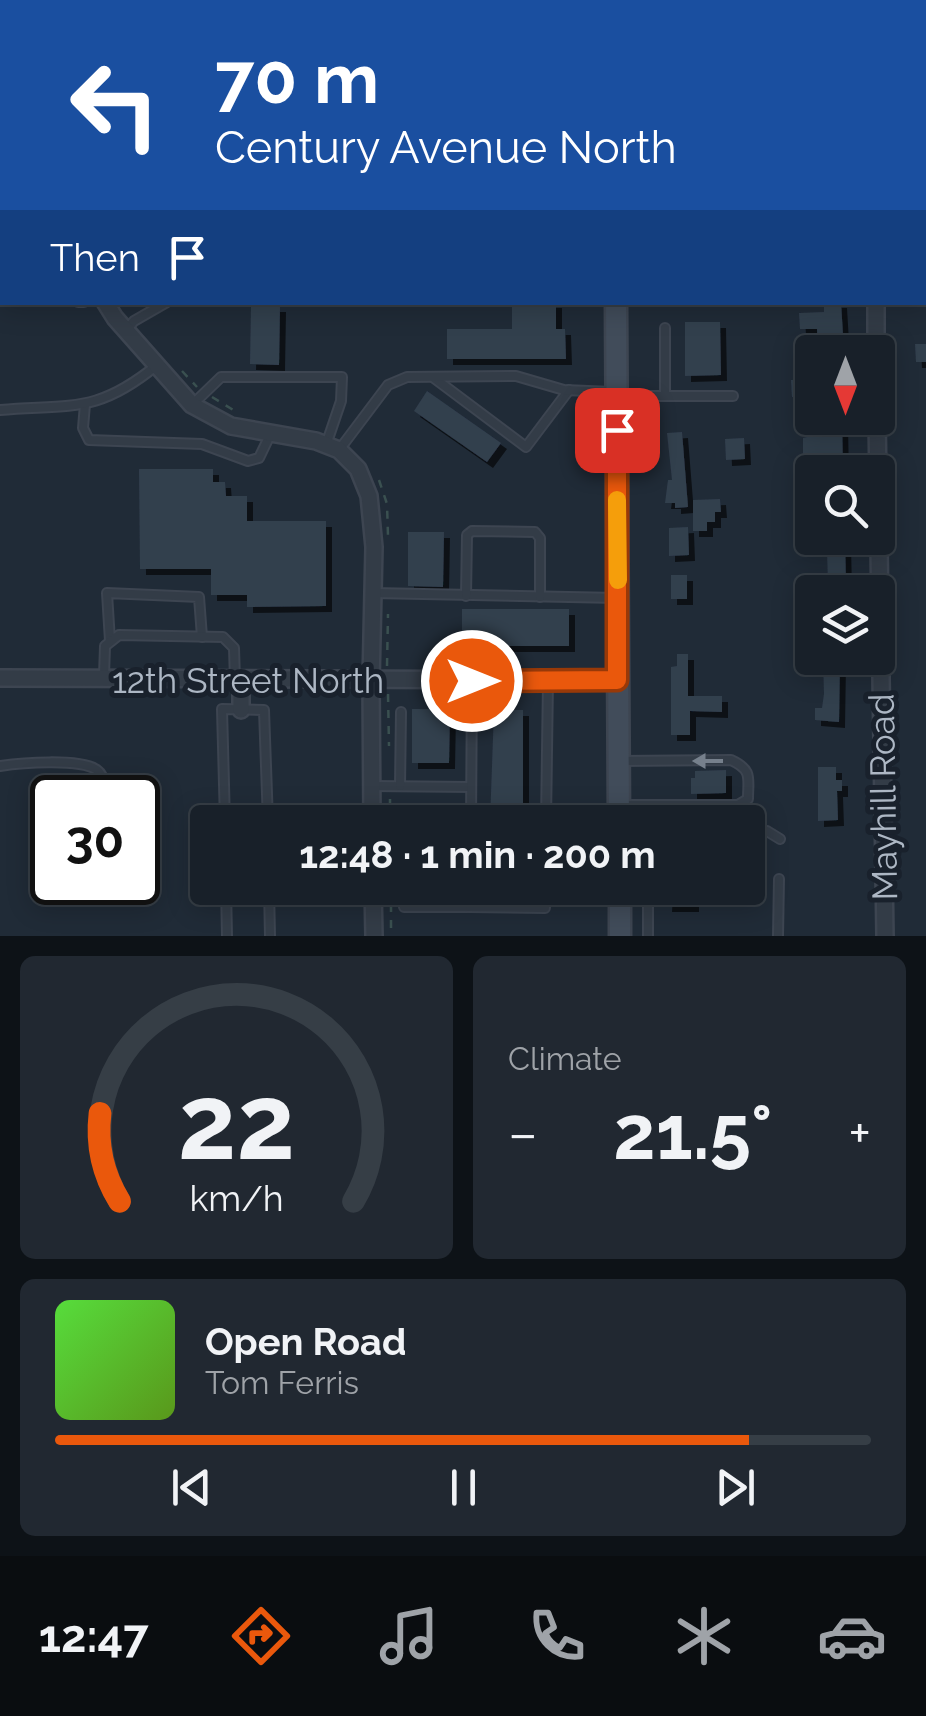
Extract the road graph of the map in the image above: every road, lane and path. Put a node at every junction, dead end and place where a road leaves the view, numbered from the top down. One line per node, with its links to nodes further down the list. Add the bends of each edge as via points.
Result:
1 (107, 305): 6 (street)
2 (161, 305): 6 (lane)
3 (616, 305): 13 (main road)
4 (876, 305): 7 (street)
5 (665, 328): 14 (lane)
6 (126, 330): 8 (street)
7 (876, 335)
8 (157, 365): 16 (lane, via 116,394); 17 (street)
9 (180, 368): 12 (path)
10 (432, 376): 11 (lane, via 516,376); 11 (lane, via 526,447); 22 (lane, via 388,385)
11 (569, 390): 13 (lane)
12 (205, 392): 17 (lane); 19 (path); 22 (lane, via 221,377 342,376)
13 (616, 394): 14 (lane); 28 (main road)
14 (665, 396): 15 (lane)
15 (733, 396)
16 (85, 404): 18 (lane); 20 (lane, via 82,428 89,440 202,444 248,461 259,458)
17 (192, 404): 20 (street, via 231,426)
18 (0, 410)
19 (237, 412)
20 (271, 433): 22 (street)
21 (877, 435): 75 (street, Mayhill Road)
22 (332, 447): 25 (street, via 358,469 369,496)
23 (374, 469): 24 (path, via 387,504)
24 (388, 544)
25 (380, 593): 26 (lane); 35 (street); 35 (path)
26 (466, 596): 27 (lane); 27 (lane, via 467,535 488,531 535,532)
27 (540, 597): 28 (lane)
28 (618, 598): 34 (main road)
29 (202, 637): 30 (lane); 30 (lane, via 199,597 108,593); 33 (lane, via 230,641)
30 (110, 640): 32 (lane, via 104,646)
31 (0, 678): 32 (street, 12th Street North)
32 (104, 679): 33 (street, 12th Street North)
33 (238, 680): 35 (street, 12th Street North); 38 (street)
34 (617, 680): 37 (street, 12th Street North); 41 (main road)
35 (379, 681): 36 (street, 12th Street North); 40 (path); 44 (street)
36 (472, 681): 37 (street, 12th Street North); 47 (lane)
37 (548, 681): 53 (lane)
38 (241, 710): 48 (lane, via 222,710); 49 (lane, via 264,710)
39 (400, 712): 46 (lane)
40 (389, 749)
41 (618, 761): 54 (main road); 55 (lane, one-way to 41, via 748,800 748,773 731,760)
42 (0, 766): 43 (lane, via 87,766)
43 (100, 775)
44 (372, 786): 45 (lane); 50 (street)
45 (390, 786): 46 (lane); 51 (path)
46 (400, 786): 47 (lane)
47 (471, 787): 52 (lane)
48 (225, 805)
49 (267, 805)
50 (372, 805)
51 (390, 805)
52 (470, 805)
53 (546, 805)
54 (619, 805)
55 (738, 805)
56 (765, 831): 57 (lane)
57 (780, 839)
58 (779, 879): 74 (lane)
59 (226, 905): 68 (lane)
60 (269, 905): 69 (lane)
61 (373, 905): 70 (street)
62 (390, 905): 71 (path)
63 (404, 905): 67 (lane)
64 (545, 905): 67 (lane)
65 (620, 905): 72 (main road)
66 (648, 905): 73 (lane)
67 (470, 907)
68 (227, 936)
69 (270, 936)
70 (374, 936)
71 (391, 936)
72 (620, 936)
73 (648, 936)
74 (778, 936)
75 (885, 936)

